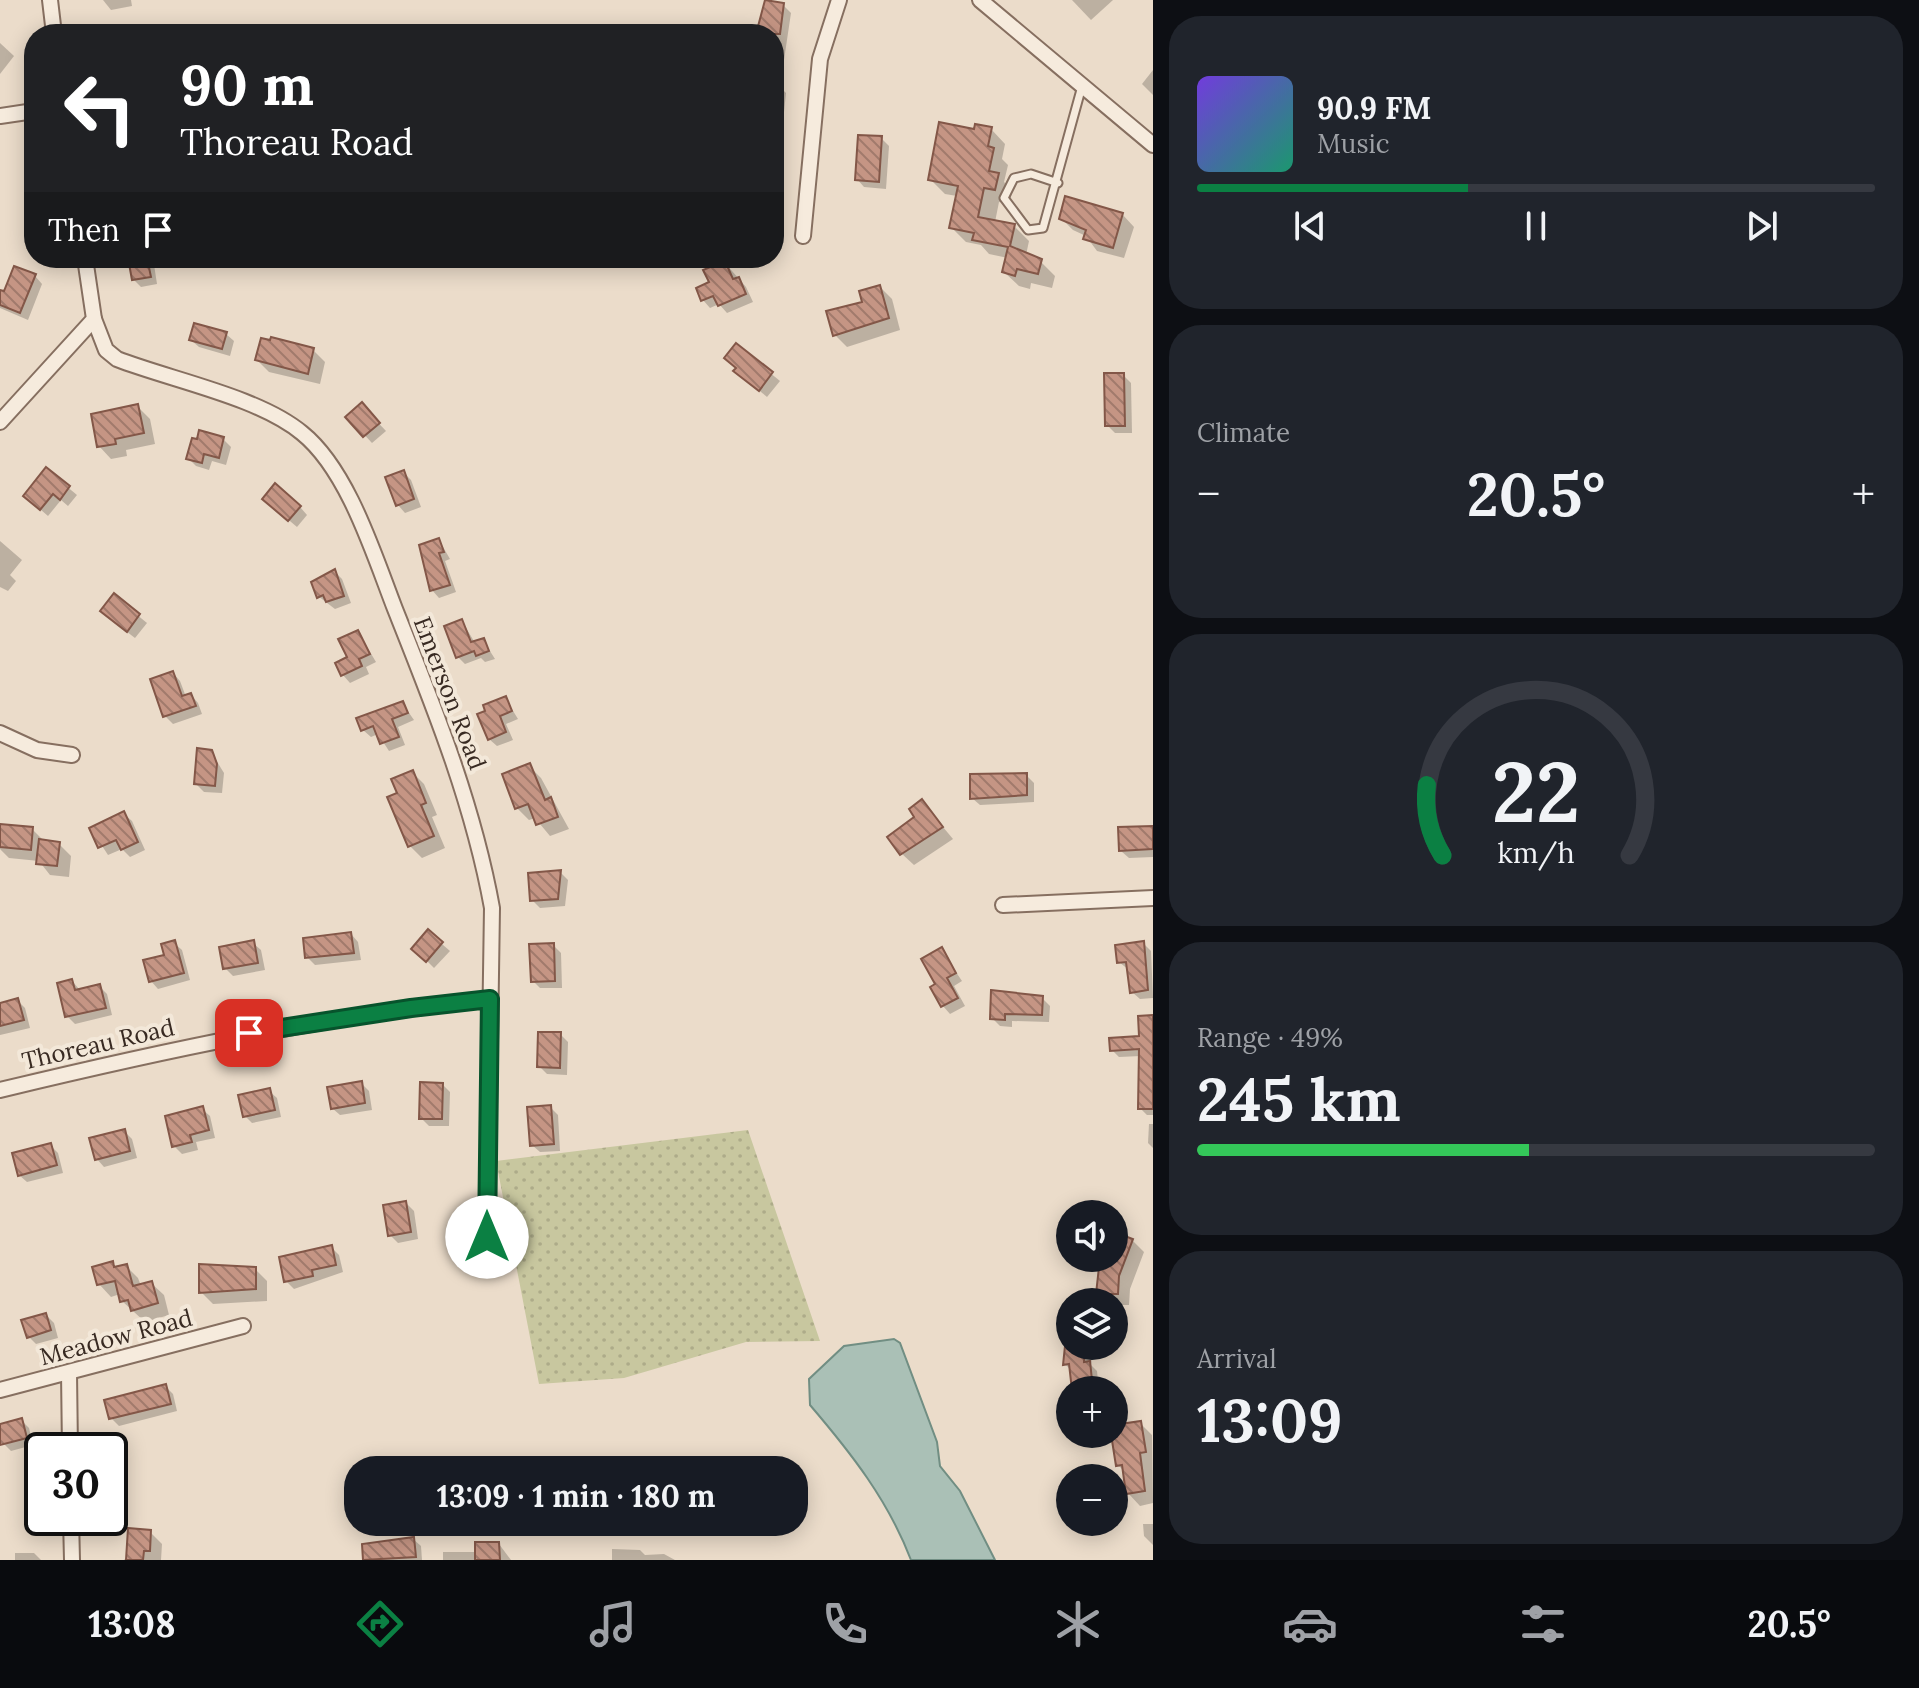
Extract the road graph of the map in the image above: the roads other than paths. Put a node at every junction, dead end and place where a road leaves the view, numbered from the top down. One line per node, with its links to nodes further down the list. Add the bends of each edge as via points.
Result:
1 (50, 0): 4 (street)
2 (839, 0): 10 (street, via 820,59)
3 (980, 0): 5 (street)
4 (53, 24)
5 (1082, 86): 8 (street); 9 (lane)
6 (24, 112): 7 (street)
7 (0, 116)
8 (1153, 145)
9 (1058, 183): 9 (lane, via 1043,228 1028,230 1004,198 1014,178 1031,174)
10 (803, 236)
11 (86, 268): 12 (street, Emerson Road)
12 (94, 319): 13 (street); 18 (street, Emerson Road, via 106,350 117,359 286,422 303,434 332,471 371,549 471,812 492,908)
13 (0, 422)
14 (0, 733): 15 (street, via 37,750)
15 (72, 755)
16 (1153, 898): 17 (street)
17 (1003, 905)
18 (490, 999): 19 (street, Thoreau Road, via 175,1047); 20 (street, Emerson Road)
19 (0, 1090)
20 (487, 1237)
21 (243, 1326): 22 (street, Meadow Road)
22 (69, 1373): 23 (street, Meadow Road); 24 (street)
23 (0, 1390)
24 (70, 1432)
25 (71, 1536): 26 (street)
26 (72, 1560)

